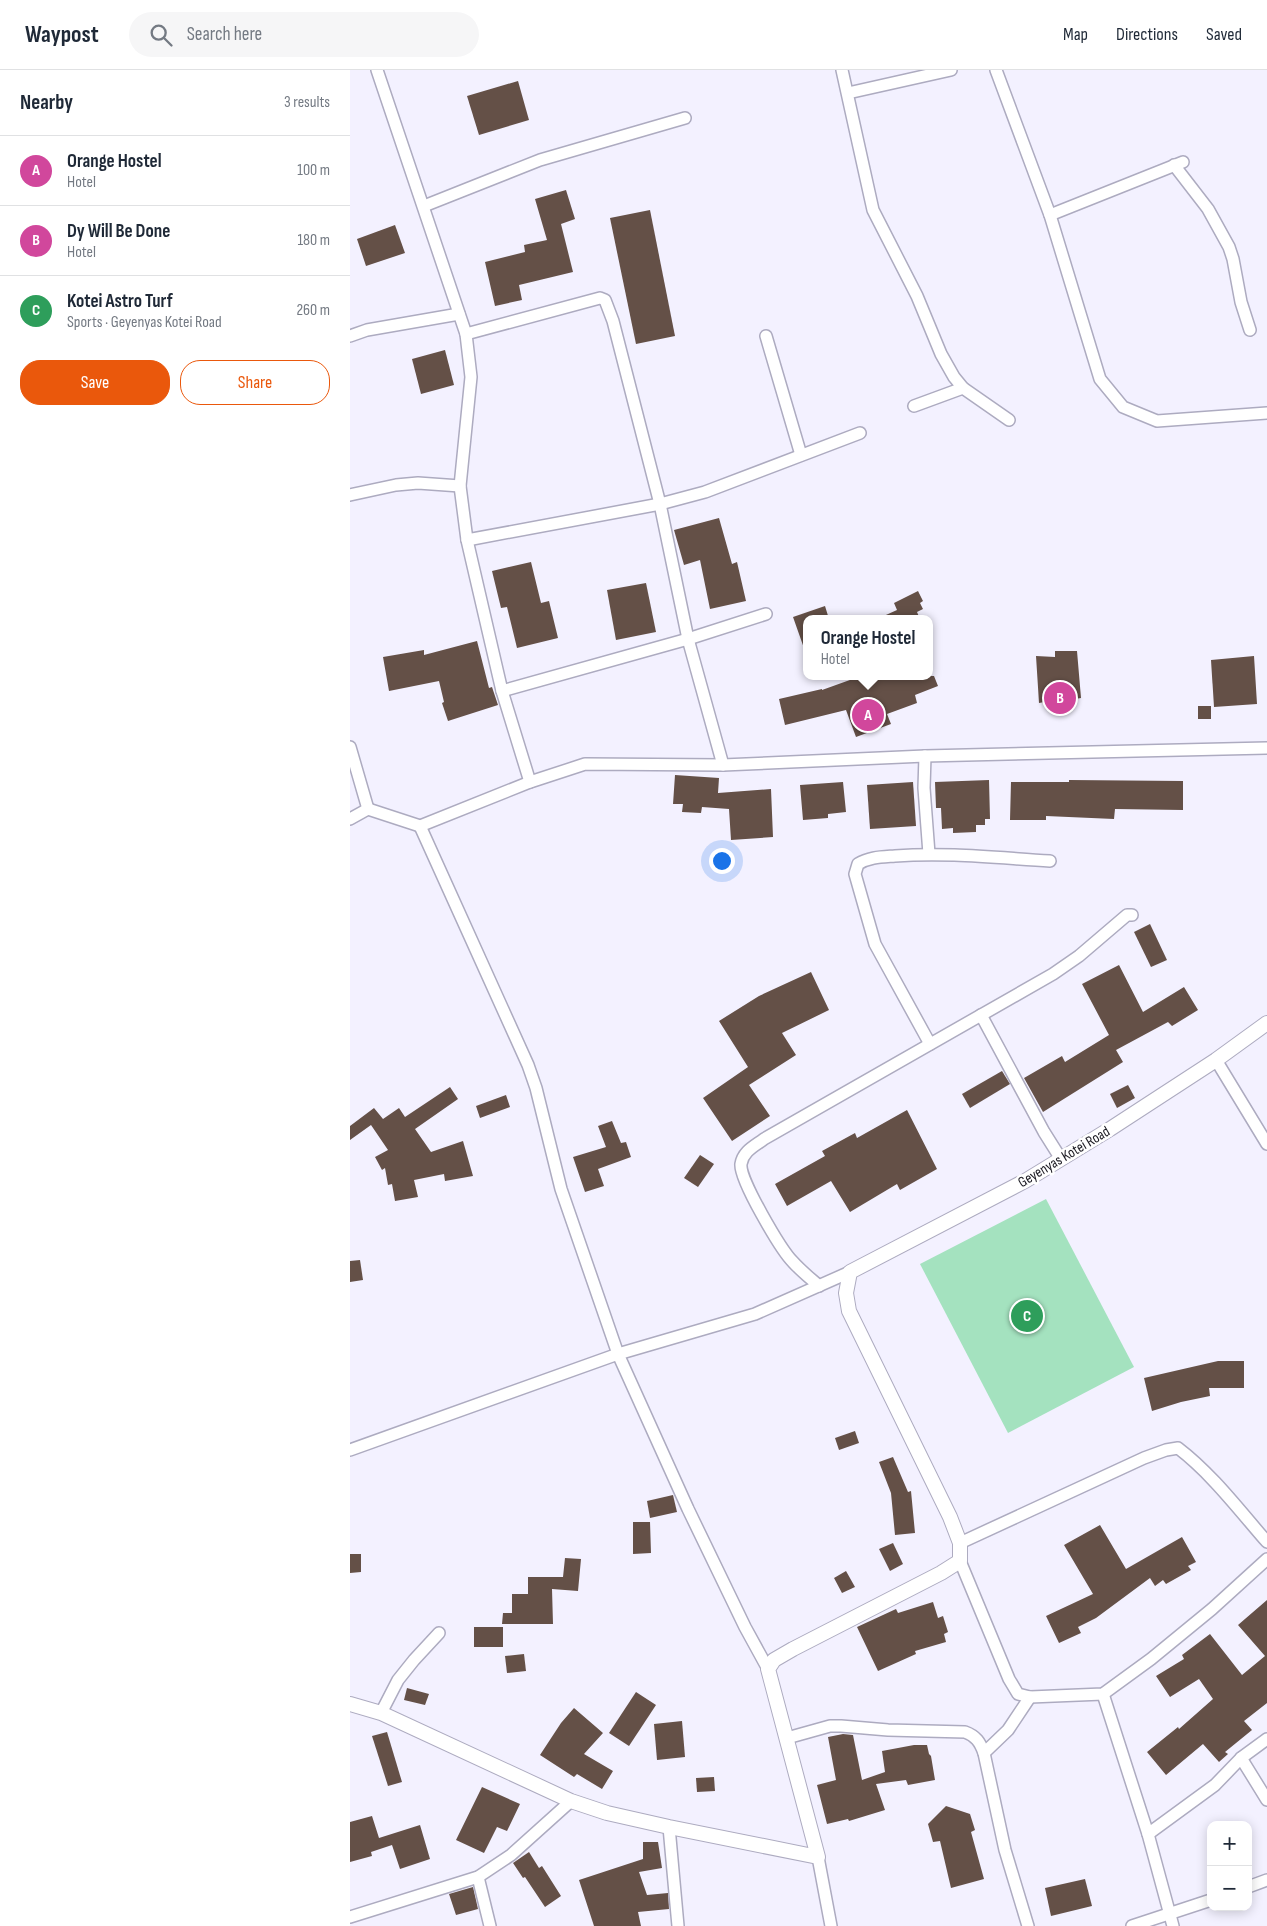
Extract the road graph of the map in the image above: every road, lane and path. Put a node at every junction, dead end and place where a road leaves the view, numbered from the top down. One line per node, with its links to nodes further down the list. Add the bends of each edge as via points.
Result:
1 (377, 70): 7 (street)
2 (842, 70): 5 (street)
3 (951, 70): 5 (street)
4 (996, 70): 8 (street)
5 (848, 93): 14 (street, via 873,210 917,296 948,369)
6 (685, 118): 7 (street, via 540,160)
7 (424, 206): 9 (street)
8 (1050, 215): 10 (street, via 1179,164 1229,247); 16 (street, via 1100,379 1123,407 1157,421)
9 (458, 314): 11 (street); 12 (street)
10 (1250, 330)
11 (466, 334): 20 (street, via 471,377); 22 (street, via 600,298 605,300)
12 (350, 336)
13 (766, 336): 19 (street)
14 (963, 388): 15 (street); 17 (street)
15 (914, 406)
16 (1267, 413)
17 (1009, 420)
18 (860, 432): 19 (street)
19 (801, 455): 22 (street, via 705,492)
20 (460, 486): 21 (street, via 396,484); 23 (street)
21 (350, 495)
22 (660, 504): 23 (street); 25 (street)
23 (467, 540): 26 (street)
24 (766, 614): 25 (street)
25 (688, 639): 26 (street); 30 (street)
26 (502, 692): 31 (street)
27 (350, 748): 32 (street)
28 (1267, 748): 29 (street)
29 (925, 756): 30 (street); 35 (street)
30 (723, 765): 31 (street, via 585,764)
31 (530, 782): 34 (street)
32 (368, 809): 33 (street); 34 (street)
33 (350, 819)
34 (420, 826): 46 (street, via 528,1065 561,1189)
35 (929, 854): 36 (street); 40 (street, via 865,860 858,864 855,874 874,944)
36 (1050, 861)
37 (1132, 915): 38 (street, via 1127,915 1053,974)
38 (981, 1015): 40 (street); 43 (street)
39 (1267, 1023): 41 (street, Geyenyas Kotei Road)
40 (930, 1044): 45 (street, via 745,1152 741,1164 744,1177 766,1221 792,1261)
41 (1216, 1060): 42 (street); 43 (street, Geyenyas Kotei Road)
42 (1267, 1144)
43 (1061, 1159): 44 (street, Geyenyas Kotei Road, via 1000,1195)
44 (850, 1272): 45 (street); 49 (street, via 846,1293 849,1311)
45 (819, 1286): 46 (street, via 755,1314)
46 (618, 1354): 47 (street); 53 (street, via 696,1526)
47 (350, 1450)
48 (1267, 1542): 49 (street, via 1214,1481 1178,1448 1144,1458)
49 (960, 1543): 51 (street)
50 (1267, 1559): 54 (street, via 1151,1659)
51 (960, 1561): 53 (street, via 793,1649 774,1660); 55 (street, via 1009,1679 1018,1694)
52 (439, 1633): 57 (street, via 398,1680)
53 (768, 1669): 58 (street)
54 (1102, 1694): 55 (street); 65 (street)
55 (1030, 1698): 60 (street, via 1008,1730)
56 (350, 1704): 57 (street)
57 (382, 1713): 63 (street)
58 (787, 1738): 60 (street, via 830,1726 964,1732 974,1735); 66 (street)
59 (1267, 1739): 61 (street)
60 (984, 1753): 76 (street, via 1005,1850)
61 (1242, 1758): 62 (street); 65 (street, via 1215,1785)
62 (1267, 1800)
63 (570, 1801): 64 (street); 67 (street, via 511,1855)
64 (669, 1827): 66 (street); 74 (street)
65 (1148, 1834): 72 (street)
66 (818, 1856): 75 (street)
67 (478, 1877): 71 (street); 73 (street)
68 (1267, 1880): 69 (street)
69 (1252, 1886)
70 (1207, 1902): 72 (street)
71 (350, 1917)
72 (1171, 1920): 77 (street)
73 (490, 1926)
74 (678, 1926)
75 (831, 1926)
76 (1028, 1926)
77 (1132, 1926)

